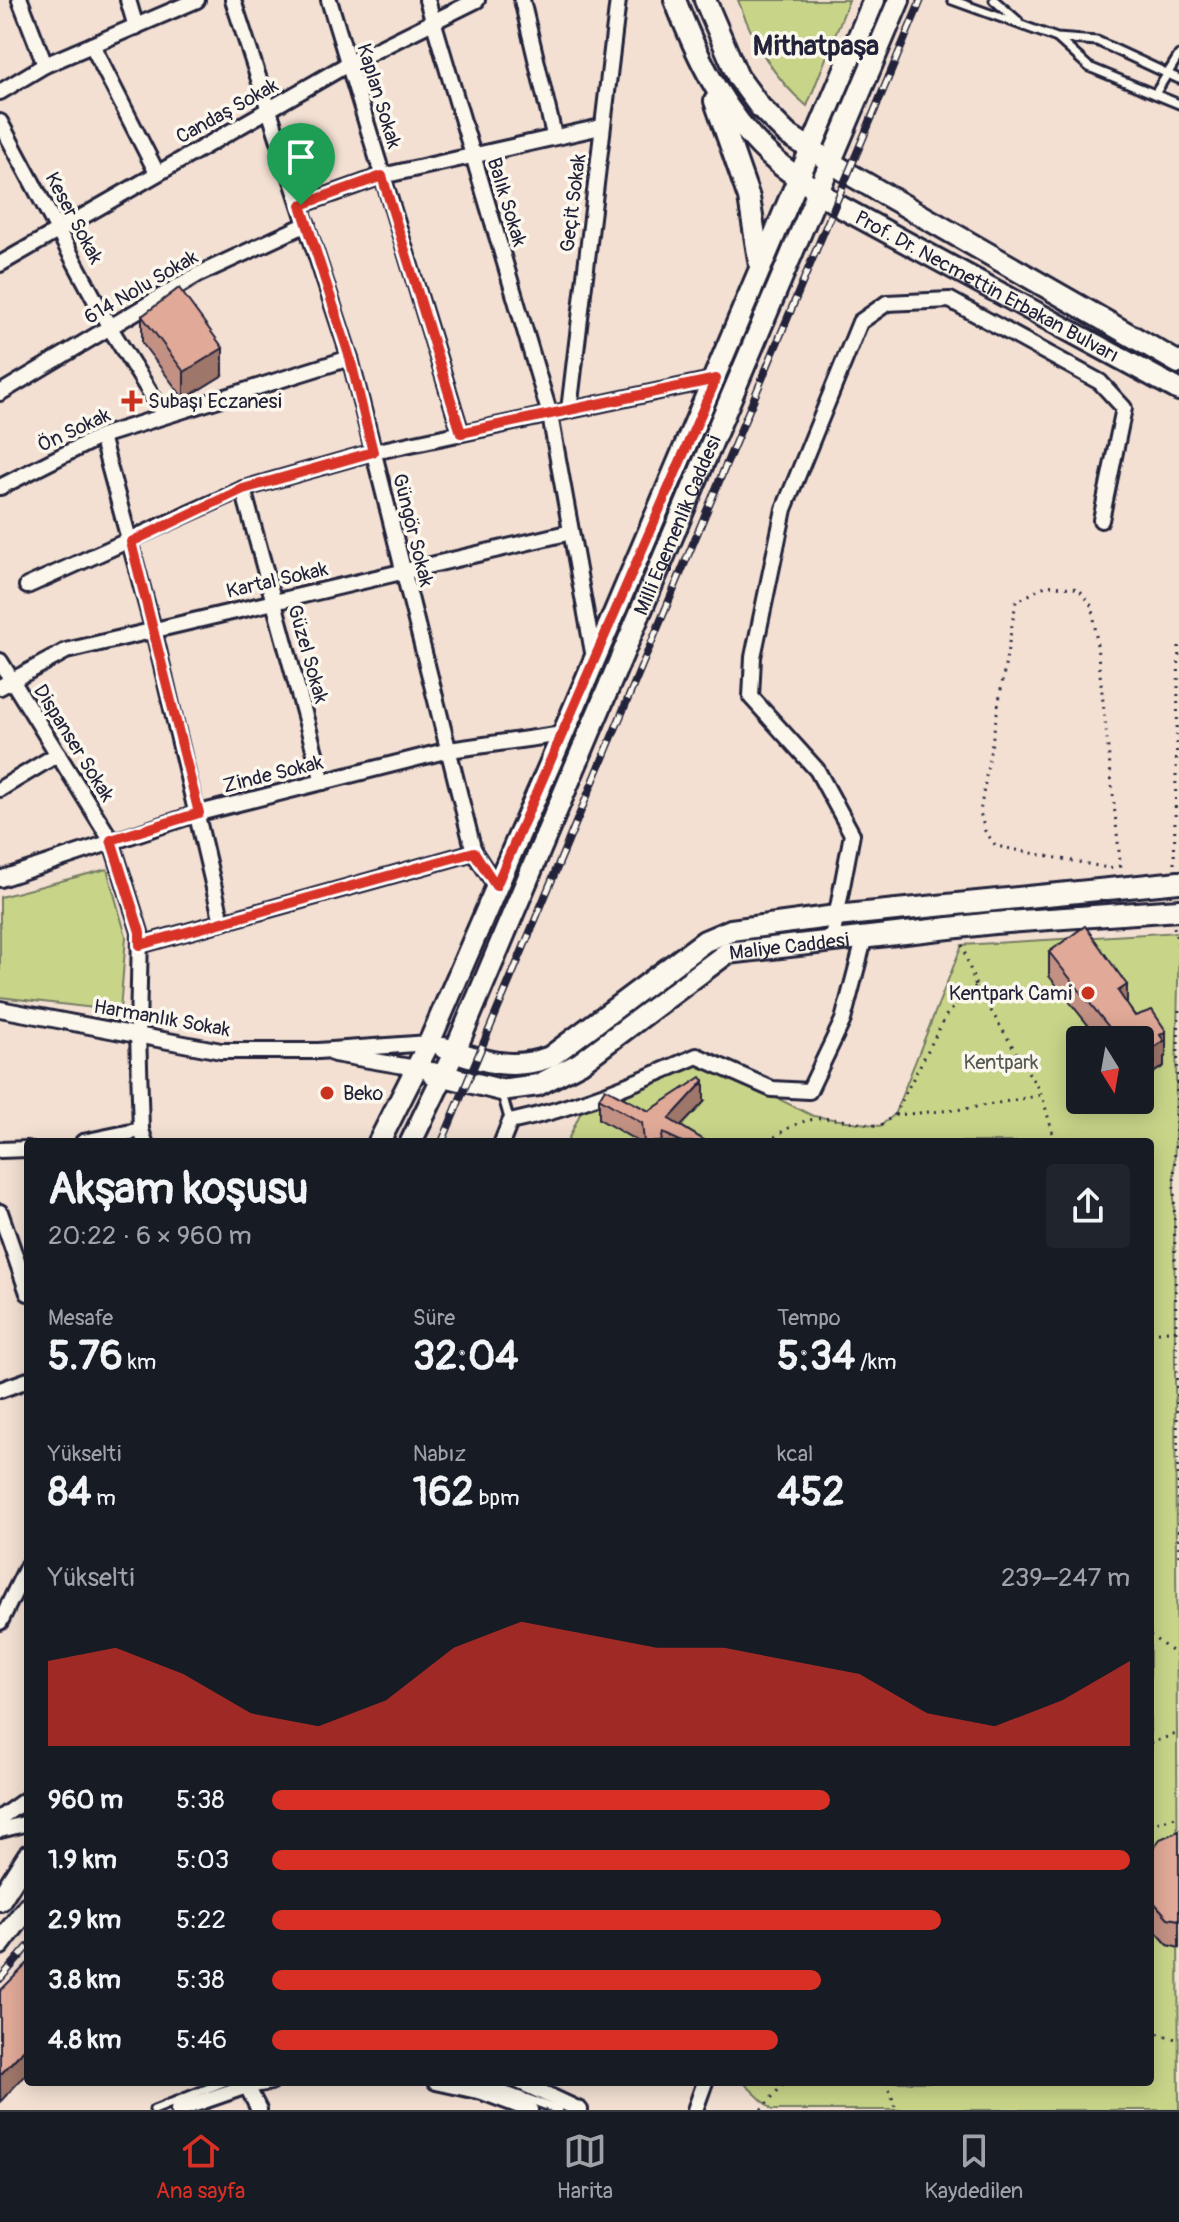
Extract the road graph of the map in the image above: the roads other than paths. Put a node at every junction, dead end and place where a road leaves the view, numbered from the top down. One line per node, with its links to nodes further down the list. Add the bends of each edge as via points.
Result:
1 (20, 0): 23 (street)
2 (128, 0): 18 (street)
3 (197, 0): 18 (street)
4 (233, 0): 30 (street, Güngör Sokak)
5 (329, 0): 22 (street, Kaplan Sokak)
6 (427, 0): 16 (street, Balık Sokak)
7 (477, 0): 16 (street, Candaş Sokak)
8 (522, 0): 33 (street)
9 (618, 0): 32 (street, Geçit Sokak)
10 (675, 0): 25 (main road)
11 (705, 0): 34 (main road, Prof. Dr. Necmettin Erbakan Bulvarı, via 738,77 787,134)
12 (874, 0): 34 (main road, Milli Egemenlik Caddesi)
13 (899, 0): 36 (main road, Milli Egemenlik Caddesi)
14 (952, 0): 17 (lane)
15 (994, 0): 17 (lane)
16 (433, 19): 22 (street, Candaş Sokak); 35 (street, Balık Sokak)
17 (1020, 22): 19 (lane)
18 (136, 27): 20 (street)
19 (1057, 38): 24 (lane, via 1097,41); 28 (lane, via 1089,67)
20 (92, 45): 23 (street); 37 (street)
21 (1179, 55): 24 (lane)
22 (348, 64): 30 (street, Candaş Sokak); 38 (street, Kaplan Sokak)
23 (45, 65): 27 (street)
24 (1170, 74): 26 (lane); 28 (lane)
25 (707, 78): 39 (main road, Prof. Dr. Necmettin Erbakan Bulvarı, via 739,123); 45 (main road, via 749,198)
26 (1179, 79)
27 (0, 92)
28 (1155, 94): 29 (lane)
29 (1179, 104)
30 (270, 111): 37 (street, Candaş Sokak); 41 (street, Güngör Sokak)
31 (0, 122): 43 (street, Keser Sokak)
32 (601, 127): 33 (street); 52 (street, Geçit Sokak)
33 (554, 135): 35 (street)
34 (812, 148): 36 (main road, Prof. Dr. Necmettin Erbakan Bulvarı); 39 (main road, Milli Egemenlik Caddesi)
35 (472, 154): 38 (street); 54 (street, Balık Sokak)
36 (831, 162): 40 (main road, Milli Egemenlik Caddesi); 48 (main road, Prof. Dr. Necmettin Erbakan Bulvarı)
37 (157, 173): 43 (street, Candaş Sokak)
38 (382, 176): 41 (street); 55 (street, Kaplan Sokak)
39 (799, 180): 40 (main road, Prof. Dr. Necmettin Erbakan Bulvarı); 45 (main road, Milli Egemenlik Caddesi)
40 (819, 191): 50 (main road, Prof. Dr. Necmettin Erbakan Bulvarı); 91 (main road, Milli Egemenlik Caddesi)
41 (301, 205): 42 (street, Güngör Sokak)
42 (307, 224): 46 (street, 614 Nolu Sokak, via 197,275); 47 (street, Güngör Sokak)
43 (57, 228): 44 (street, Candaş Sokak); 46 (street, Keser Sokak)
44 (0, 264)
45 (761, 271): 49 (main road, Milli Egemenlik Caddesi)
46 (110, 328): 51 (street, 614 Nolu Sokak); 53 (street, Keser Sokak)
47 (350, 358): 53 (street, Ön Sokak); 57 (street, Güngör Sokak)
48 (1179, 363)
49 (716, 379): 52 (street); 67 (main road, Milli Egemenlik Caddesi)
50 (1179, 390)
51 (0, 393)
52 (569, 410): 54 (street)
53 (164, 415): 56 (street, Ön Sokak)
54 (550, 415): 55 (street); 61 (street)
55 (461, 433): 57 (street)
56 (101, 436): 58 (street, Ön Sokak); 62 (street)
57 (373, 452): 59 (street); 63 (street, Güngör Sokak)
58 (0, 487)
59 (243, 489): 62 (street); 65 (street, Güzel Sokak)
60 (1101, 520): 82 (street, via 1124,408 1100,382 950,300 887,303 860,322 784,509 753,657 751,697 817,770 852,834)
61 (571, 532): 63 (street, Kartal Sokak); 67 (street)
62 (131, 542): 64 (street); 66 (street)
63 (401, 570): 65 (street, Kartal Sokak); 71 (street, Güngör Sokak)
64 (27, 586)
65 (273, 603): 66 (street, Kartal Sokak); 73 (street, Güzel Sokak)
66 (153, 628): 69 (street, Kartal Sokak, via 66,651); 75 (street)
67 (594, 658): 70 (main road, Milli Egemenlik Caddesi)
68 (0, 661): 69 (street, Dispanser Sokak)
69 (6, 684): 72 (street, Dispanser Sokak)
70 (563, 734): 71 (street, Zinde Sokak); 80 (main road, Milli Egemenlik Caddesi)
71 (449, 750): 73 (street, Zinde Sokak); 77 (street, Güngör Sokak)
72 (58, 754): 74 (street); 76 (street, Dispanser Sokak)
73 (323, 782): 75 (street, Zinde Sokak)
74 (0, 789)
75 (199, 813): 76 (street, Zinde Sokak); 83 (street)
76 (111, 840): 78 (street, Zinde Sokak); 86 (street, Dispanser Sokak)
77 (474, 852): 80 (street, Güngör Sokak); 83 (street)
78 (0, 879)
79 (1176, 882): 82 (main road, Maliye Caddesi)
80 (496, 886): 89 (main road, Milli Egemenlik Caddesi)
81 (1175, 910): 84 (main road, Maliye Caddesi)
82 (836, 916): 85 (street); 91 (main road, Maliye Caddesi, via 718,935 561,1049 533,1063 492,1065)
83 (222, 922): 86 (street)
84 (865, 936): 85 (main road, Maliye Caddesi); 95 (street, via 843,1020 809,1091 772,1089 697,1056 595,1100)
85 (832, 939): 94 (main road, Maliye Caddesi, via 727,953 566,1071 538,1085)
86 (140, 945): 88 (street, Dispanser Sokak)
87 (0, 1009): 88 (street, Harmanlık Sokak)
88 (138, 1033): 90 (street, Harmanlık Sokak, via 221,1051); 96 (street, Dispanser Sokak)
89 (429, 1043): 90 (street, Harmanlık Sokak); 91 (main road, Maliye Caddesi); 92 (main road, Milli Egemenlik Caddesi)
90 (318, 1051): 92 (street, Harmanlık Sokak)
91 (455, 1051): 93 (main road, Milli Egemenlik Caddesi)
92 (416, 1068): 93 (main road, Maliye Caddesi); 98 (main road)
93 (444, 1076): 94 (main road, Maliye Caddesi); 99 (main road)
94 (501, 1090): 95 (lane)
95 (510, 1122): 100 (street)
96 (143, 1136): 97 (street)
97 (123, 1138)
98 (381, 1138)
99 (413, 1138)
100 (504, 1138)
101 (24, 1149): 102 (street)
102 (0, 1150)
103 (0, 1212): 104 (street)
104 (24, 1281)
105 (24, 1381): 106 (street)
106 (0, 1390)
107 (24, 1573): 108 (street)
108 (0, 1622)
109 (24, 1801): 110 (street)
110 (0, 1818)
111 (24, 1824): 112 (street)
112 (0, 1830)
113 (24, 1862): 114 (main road)
114 (0, 1900)
115 (24, 1912): 116 (main road)
116 (0, 1944)
117 (214, 2086): 123 (lane)
118 (247, 2086): 124 (street); 125 (street)
119 (454, 2086): 126 (street)
120 (493, 2086): 127 (lane)
121 (529, 2086): 128 (street)
122 (704, 2086): 129 (street)
123 (154, 2110)
124 (178, 2110)
125 (259, 2110)
126 (530, 2110)
127 (558, 2110)
128 (580, 2110)
129 (695, 2110)

